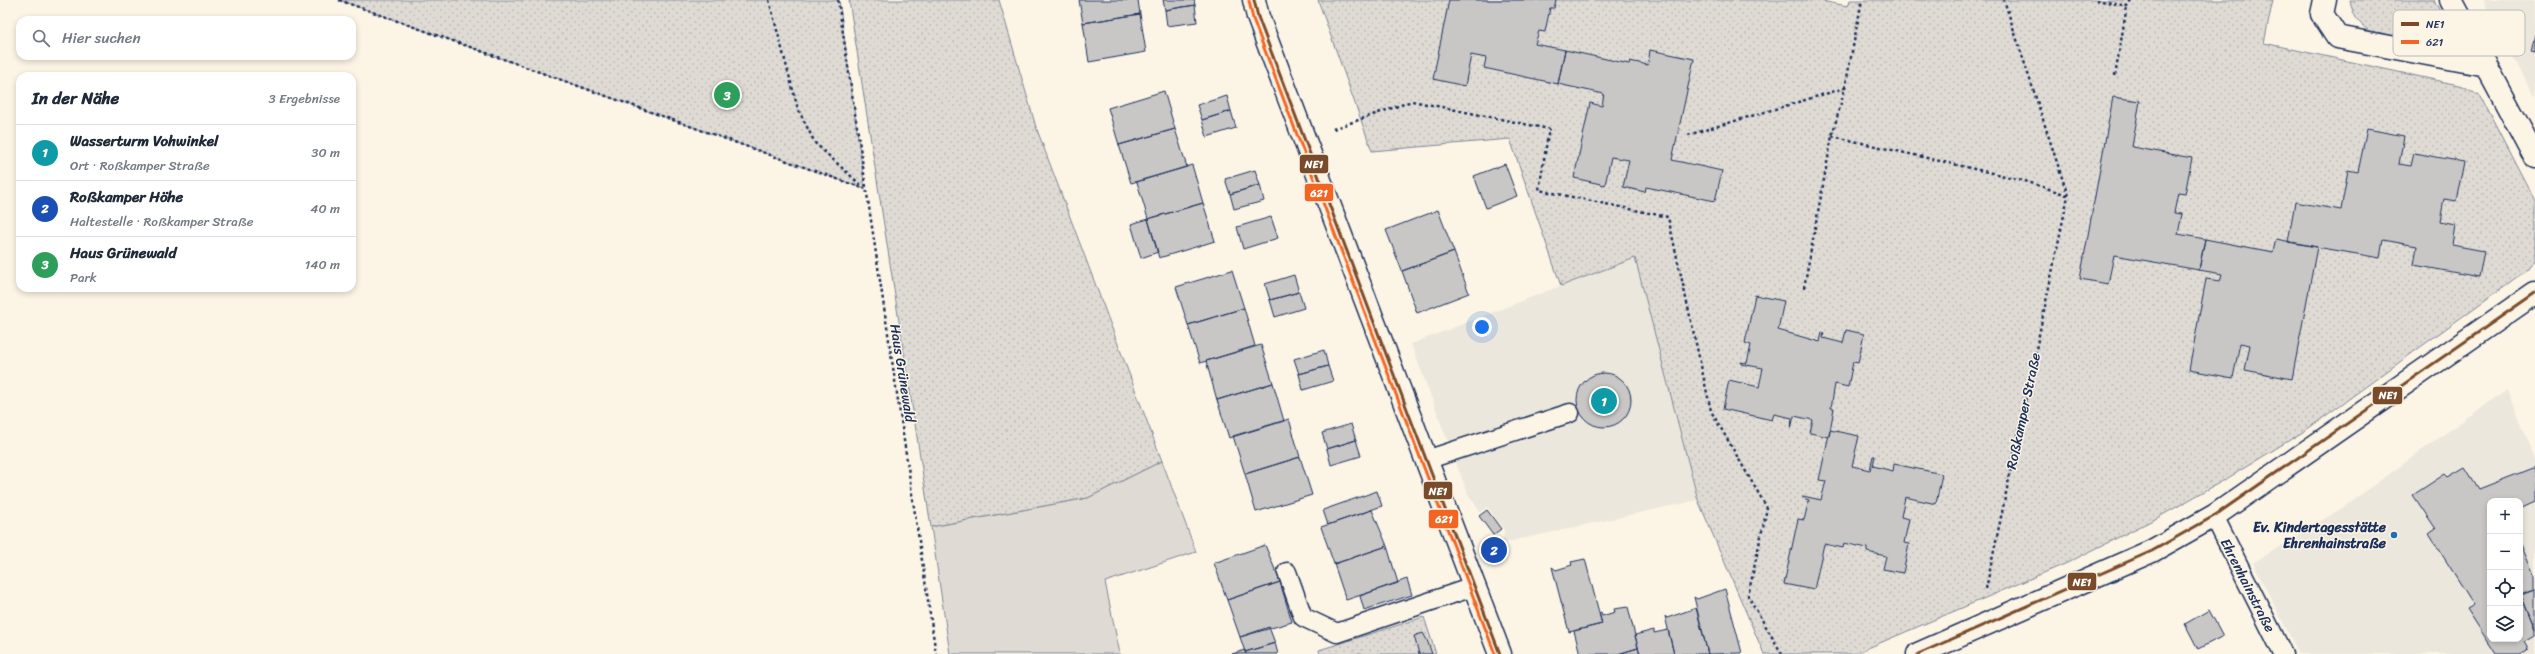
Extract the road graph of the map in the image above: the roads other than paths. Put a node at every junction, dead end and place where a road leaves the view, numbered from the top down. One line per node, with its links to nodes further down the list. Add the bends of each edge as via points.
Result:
1 (1254, 0): 12 (street, via 1258,17)
2 (2325, 0): 5 (street, via 2322,14 2337,37)
3 (2451, 0): 4 (street)
4 (2456, 10)
5 (2393, 48)
6 (2438, 56): 8 (street)
7 (2481, 56): 8 (street)
8 (2486, 65): 9 (street)
9 (2535, 157)
10 (2535, 293): 13 (street)
11 (1570, 413): 12 (lane)
12 (1426, 460): 15 (street)
13 (2214, 516): 17 (street, via 2152,551); 18 (lane, Ehrenhainstraße)
14 (1287, 572): 15 (lane, via 1303,617 1337,633)
15 (1473, 587): 16 (street)
16 (1500, 654)
17 (1918, 654)
18 (2283, 654)

